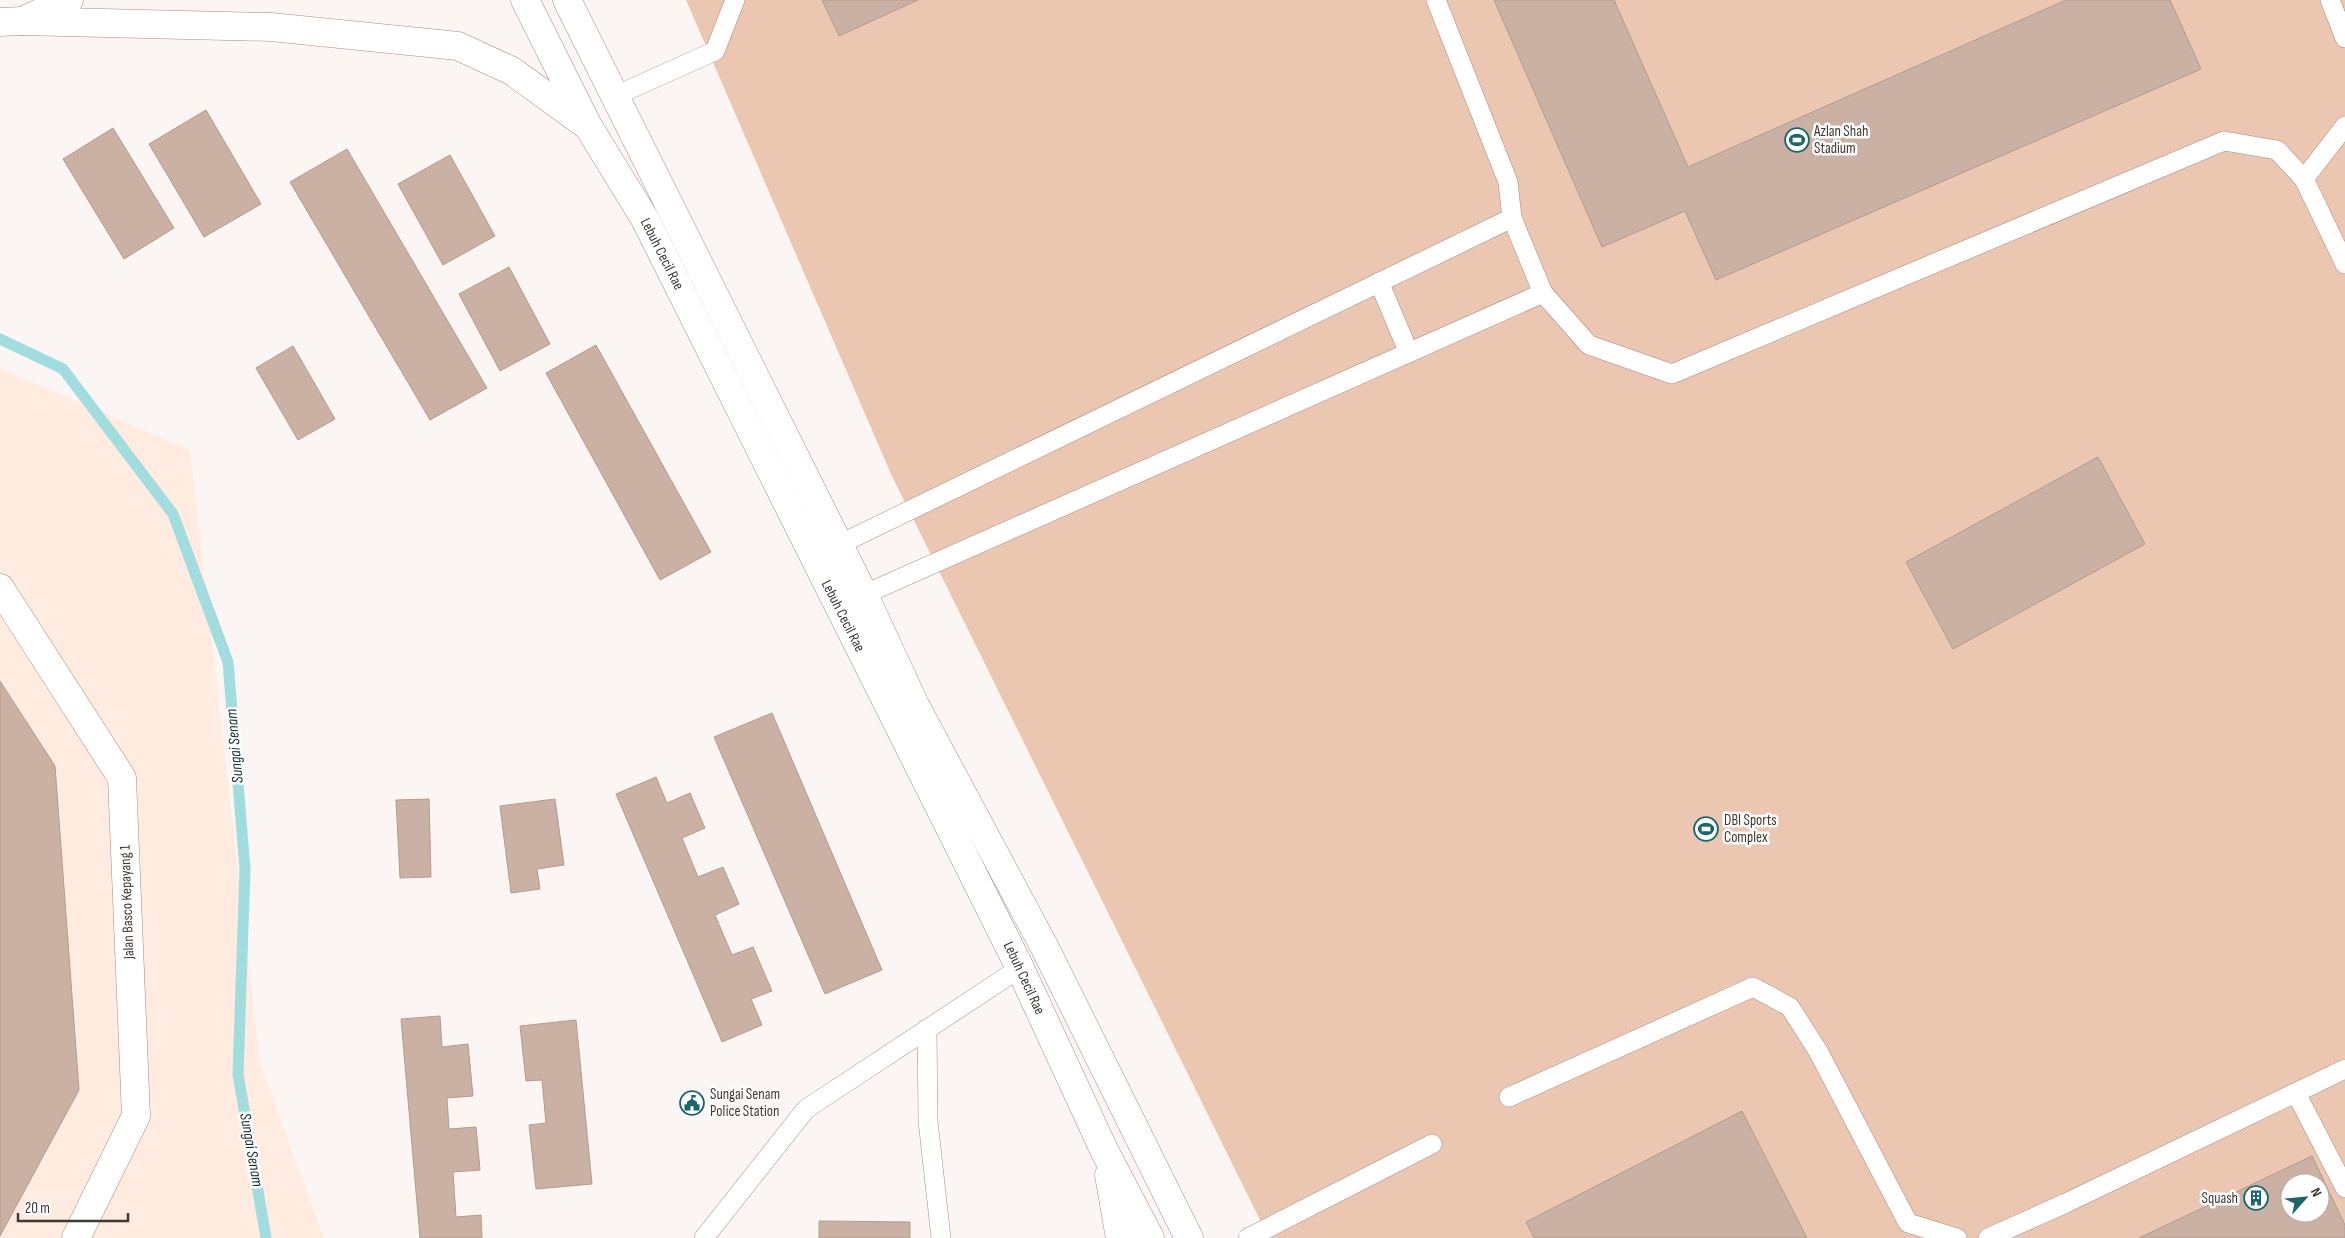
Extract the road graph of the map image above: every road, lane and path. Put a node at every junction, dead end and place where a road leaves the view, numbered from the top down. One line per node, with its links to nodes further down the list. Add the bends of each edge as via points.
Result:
1 (69, 0): 7 (street)
2 (525, 0): 10 (street, Lebuh Cecil Rae)
3 (567, 0): 9 (street, Lebuh Cecil Rae)
4 (735, 0): 9 (lane, via 715,50)
5 (1436, 0): 13 (lane, via 1508,182)
6 (2330, 0): 8 (lane)
7 (11, 22): 10 (street, via 271,27 458,46 512,71)
8 (2345, 38)
9 (616, 96): 18 (street, Lebuh Cecil Rae)
10 (588, 126): 19 (street, Lebuh Cecil Rae, via 645,219)
11 (2345, 126): 12 (lane)
12 (2304, 179): 14 (lane); 16 (lane, via 2278,150 2224,140 1672,374 1589,345)
13 (1512, 218): 15 (lane); 16 (lane)
14 (2345, 264)
15 (1379, 282): 17 (lane); 18 (lane)
16 (1543, 293): 17 (lane)
17 (1410, 352): 21 (lane)
18 (838, 545): 19 (lane); 21 (street, Lebuh Cecil Rae)
19 (814, 557): 22 (street, Lebuh Cecil Rae)
20 (0, 588): 32 (street, Jalan Basco Kepayang 1, via 122,778 136,1116)
21 (864, 595): 22 (lane); 30 (street, Lebuh Cecil Rae, via 915,705 1045,948)
22 (838, 605): 23 (street, Lebuh Cecil Rae)
23 (1020, 968): 24 (lane); 29 (street, Lebuh Cecil Rae)
24 (927, 1029): 33 (lane, via 806,1109); 34 (lane, via 928,1122)
25 (2345, 1070): 26 (lane)
26 (2296, 1093): 31 (lane); 41 (lane)
27 (1509, 1096): 40 (lane, via 1753,987 1790,1007 1818,1051 1908,1223)
28 (1432, 1144): 39 (lane)
29 (1104, 1150): 35 (street); 36 (street, Lebuh Cecil Rae)
30 (1144, 1151): 37 (street, via 1151,1200); 38 (street, Lebuh Cecil Rae)
31 (2345, 1188)
32 (76, 1238)
33 (704, 1238)
34 (941, 1238)
35 (1120, 1238)
36 (1150, 1238)
37 (1171, 1238)
38 (1188, 1238)
39 (1248, 1238)
40 (1957, 1238)
41 (1988, 1238)

